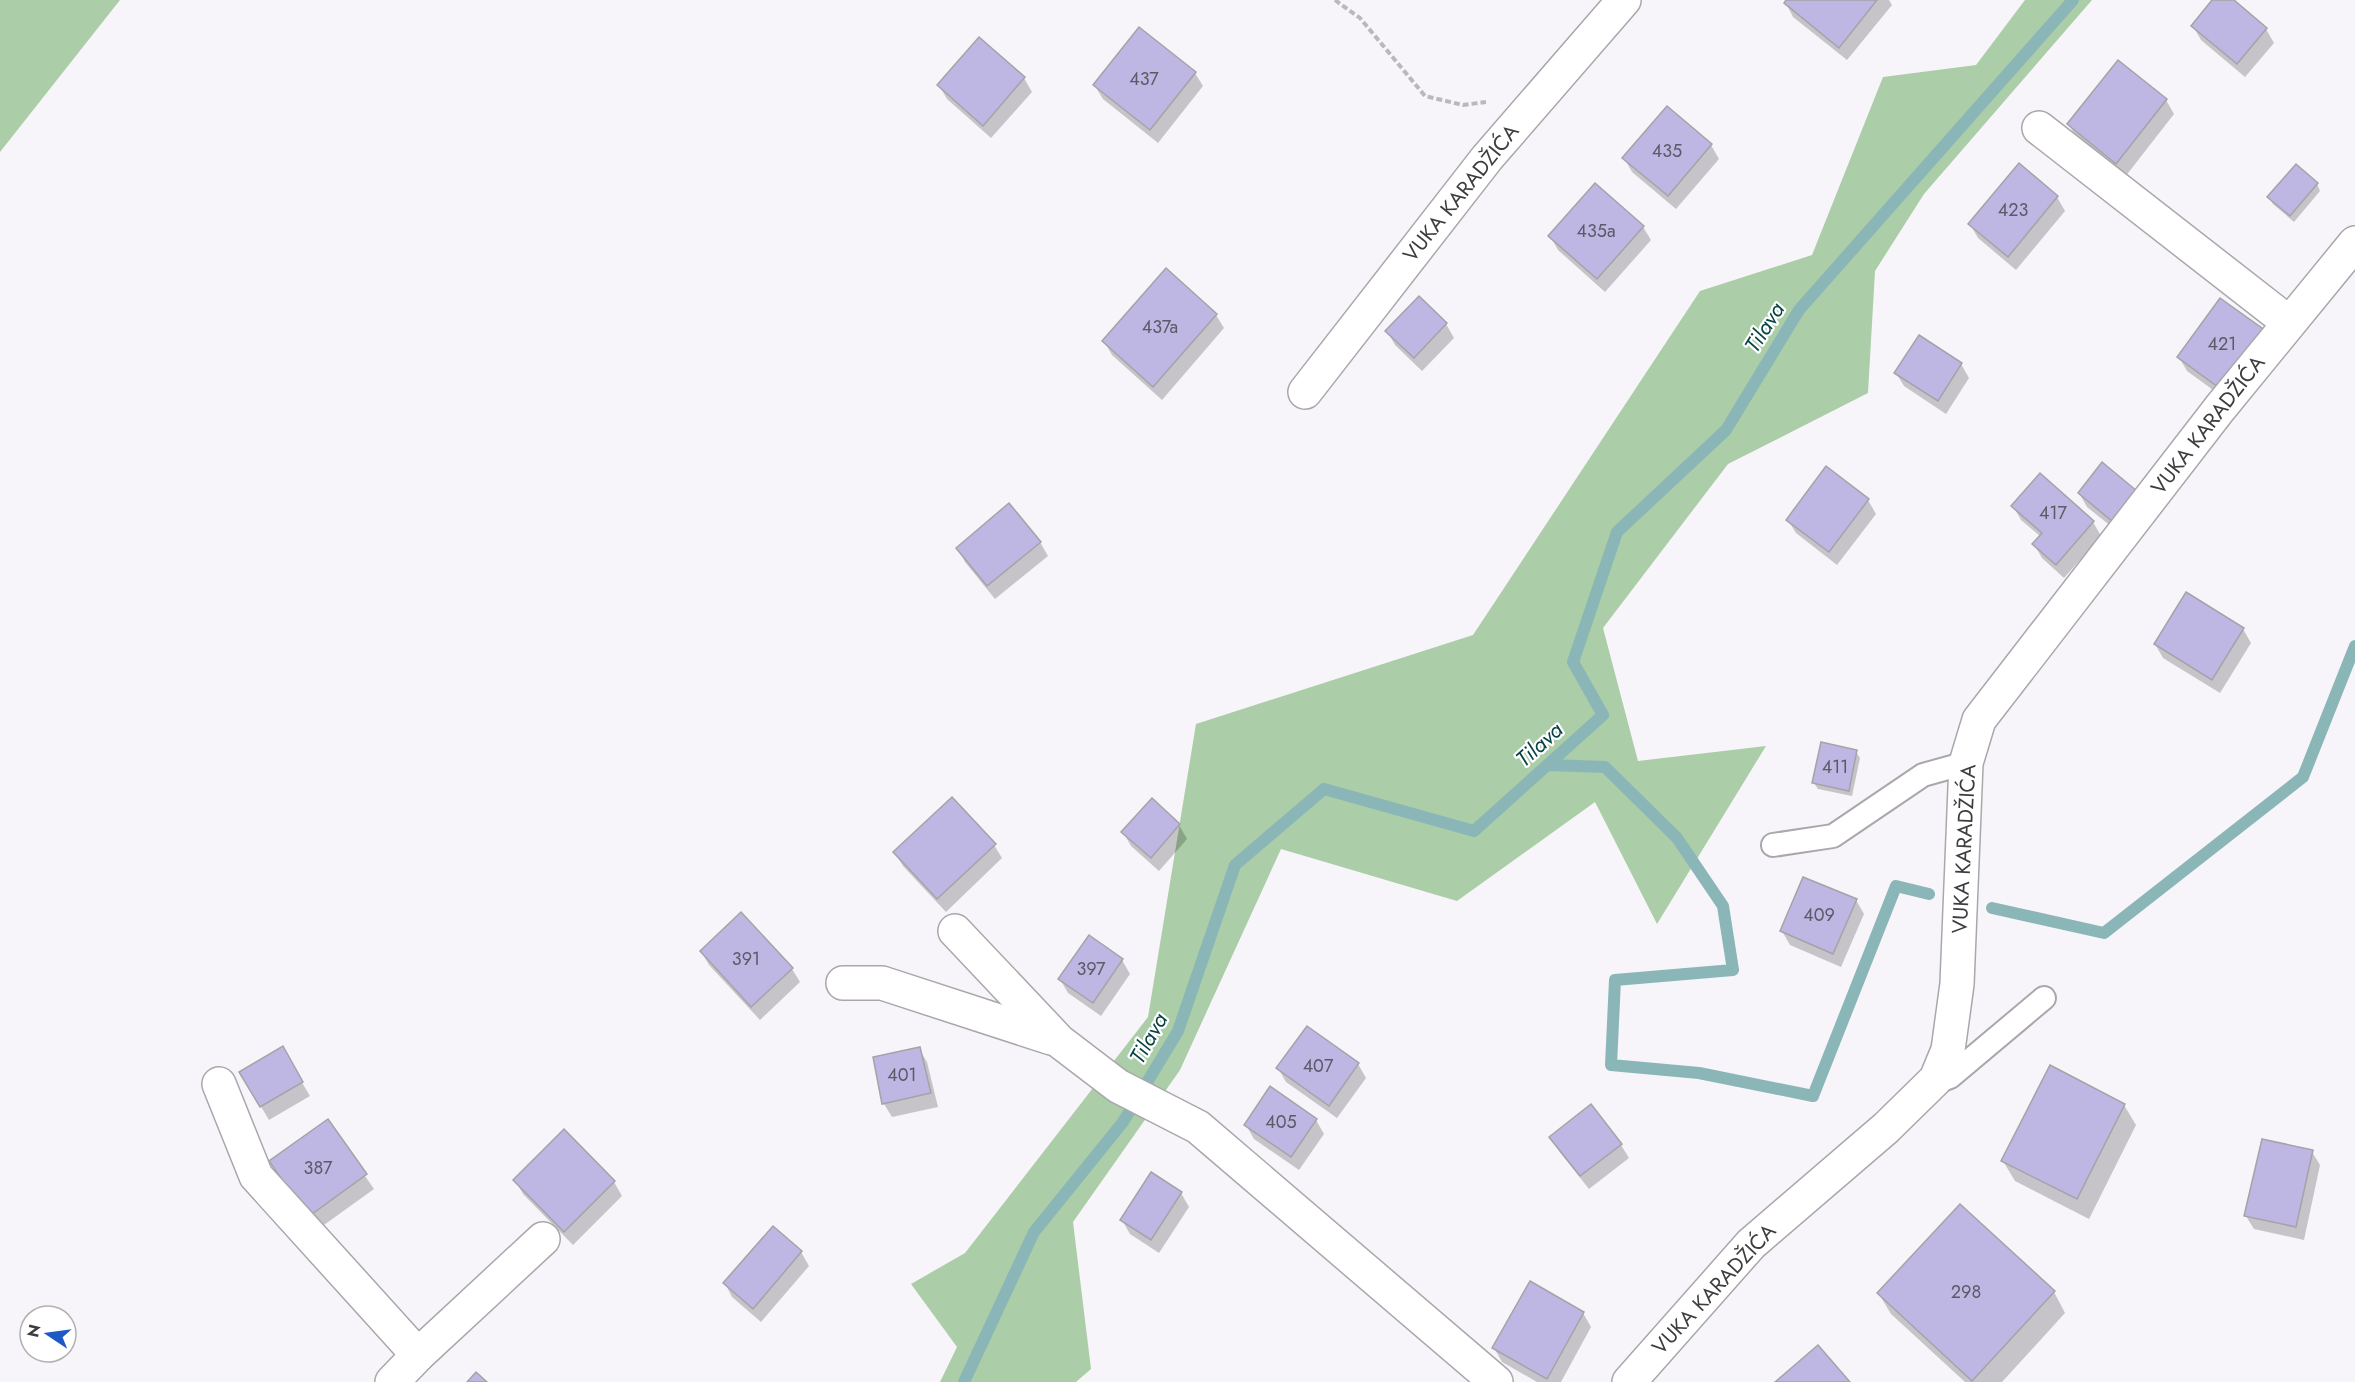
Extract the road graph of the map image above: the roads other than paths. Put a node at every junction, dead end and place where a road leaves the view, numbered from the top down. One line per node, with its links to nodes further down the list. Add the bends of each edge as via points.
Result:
1 (1624, 0): 5 (street, VUKA KARADŽIĆA, via 1487,158)
2 (2039, 128): 4 (street)
3 (2355, 243): 4 (street, VUKA KARADŽIĆA)
4 (2288, 322): 6 (street, VUKA KARADŽIĆA, via 1979,720)
5 (1305, 393)
6 (1966, 763): 7 (lane, via 1923,775 1833,836); 12 (street, VUKA KARADŽIĆA, via 1957,984 1948,1050)
7 (1773, 845)
8 (955, 931): 11 (street)
9 (843, 983): 11 (street, via 882,983)
10 (2044, 998): 12 (lane, via 1950,1077)
11 (1059, 1041): 17 (street, via 1118,1086 1198,1127)
12 (1936, 1079): 18 (street, VUKA KARADŽIĆA, via 1886,1128 1750,1244)
13 (219, 1084): 15 (street, via 256,1176)
14 (543, 1239): 15 (street)
15 (418, 1355): 16 (street)
16 (392, 1382)
17 (1496, 1382)
18 (1629, 1382)

